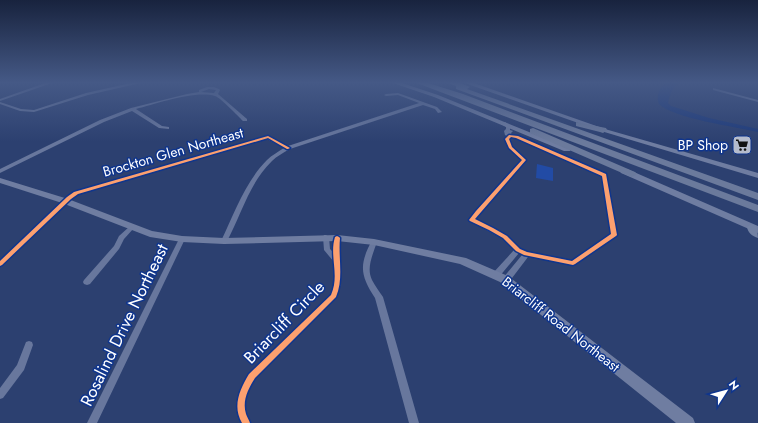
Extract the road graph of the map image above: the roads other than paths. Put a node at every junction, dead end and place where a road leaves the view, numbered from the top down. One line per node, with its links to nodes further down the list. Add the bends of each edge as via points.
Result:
1 (63, 102): 11 (street, via 34,111 20,110)
2 (161, 102): 13 (street)
3 (226, 102): 15 (street)
4 (420, 102): 12 (street)
5 (451, 102): 16 (main road)
6 (470, 102): 23 (highway)
7 (475, 102): 28 (highway)
8 (496, 102): 26 (highway)
9 (510, 102): 18 (highway)
10 (522, 102): 18 (main road)
11 (0, 103)
12 (424, 103): 14 (street); 21 (street)
13 (132, 109): 17 (street); 22 (street)
14 (440, 112)
15 (245, 120)
16 (502, 122): 19 (main road); 20 (street)
17 (167, 128)
18 (604, 130): 24 (main road)
19 (522, 131): 20 (street); 23 (main road)
20 (510, 132): 36 (street, via 507,139 510,147 524,160 472,220 505,237); 37 (street, via 604,176 614,235 573,263)
21 (288, 148): 27 (street, Brockton Glen Northeast, via 268,137 106,183 76,193); 34 (street, via 268,162 262,170)
22 (0, 171)
23 (632, 174): 30 (main road)
24 (758, 176)
25 (0, 180): 27 (main road, Briarcliff Road Northeast)
26 (758, 197)
27 (66, 201): 29 (main road, Briarcliff Road Northeast); 41 (street, Brockton Glen Northeast)
28 (758, 209)
29 (131, 228): 33 (main road, Briarcliff Road Northeast); 43 (street)
30 (756, 229)
31 (326, 237): 32 (main road, Briarcliff Road Northeast); 34 (main road, Briarcliff Road Northeast); 39 (street, Briarcliff Circle, via 327,250)
32 (337, 238): 35 (main road, Briarcliff Road Northeast); 39 (street, Briarcliff Circle)
33 (182, 240): 34 (main road, Briarcliff Road Northeast); 46 (street, Rosalind Drive Northeast)
34 (224, 241)
35 (374, 242): 42 (main road, Briarcliff Road Northeast, via 462,261); 48 (street, via 365,265 365,274 379,297)
36 (518, 250): 37 (street); 38 (street)
37 (526, 254): 40 (street)
38 (510, 259): 40 (street); 42 (street)
39 (336, 260): 47 (street, Briarcliff Circle, via 338,285 333,297 252,376 244,388 240,405 241,416)
40 (519, 263): 42 (street)
41 (0, 264)
42 (501, 278): 49 (main road, Briarcliff Road Northeast)
43 (87, 282)
44 (29, 345): 45 (street, via 21,367)
45 (0, 395)
46 (92, 423)
47 (246, 423)
48 (414, 423)
49 (688, 423)

